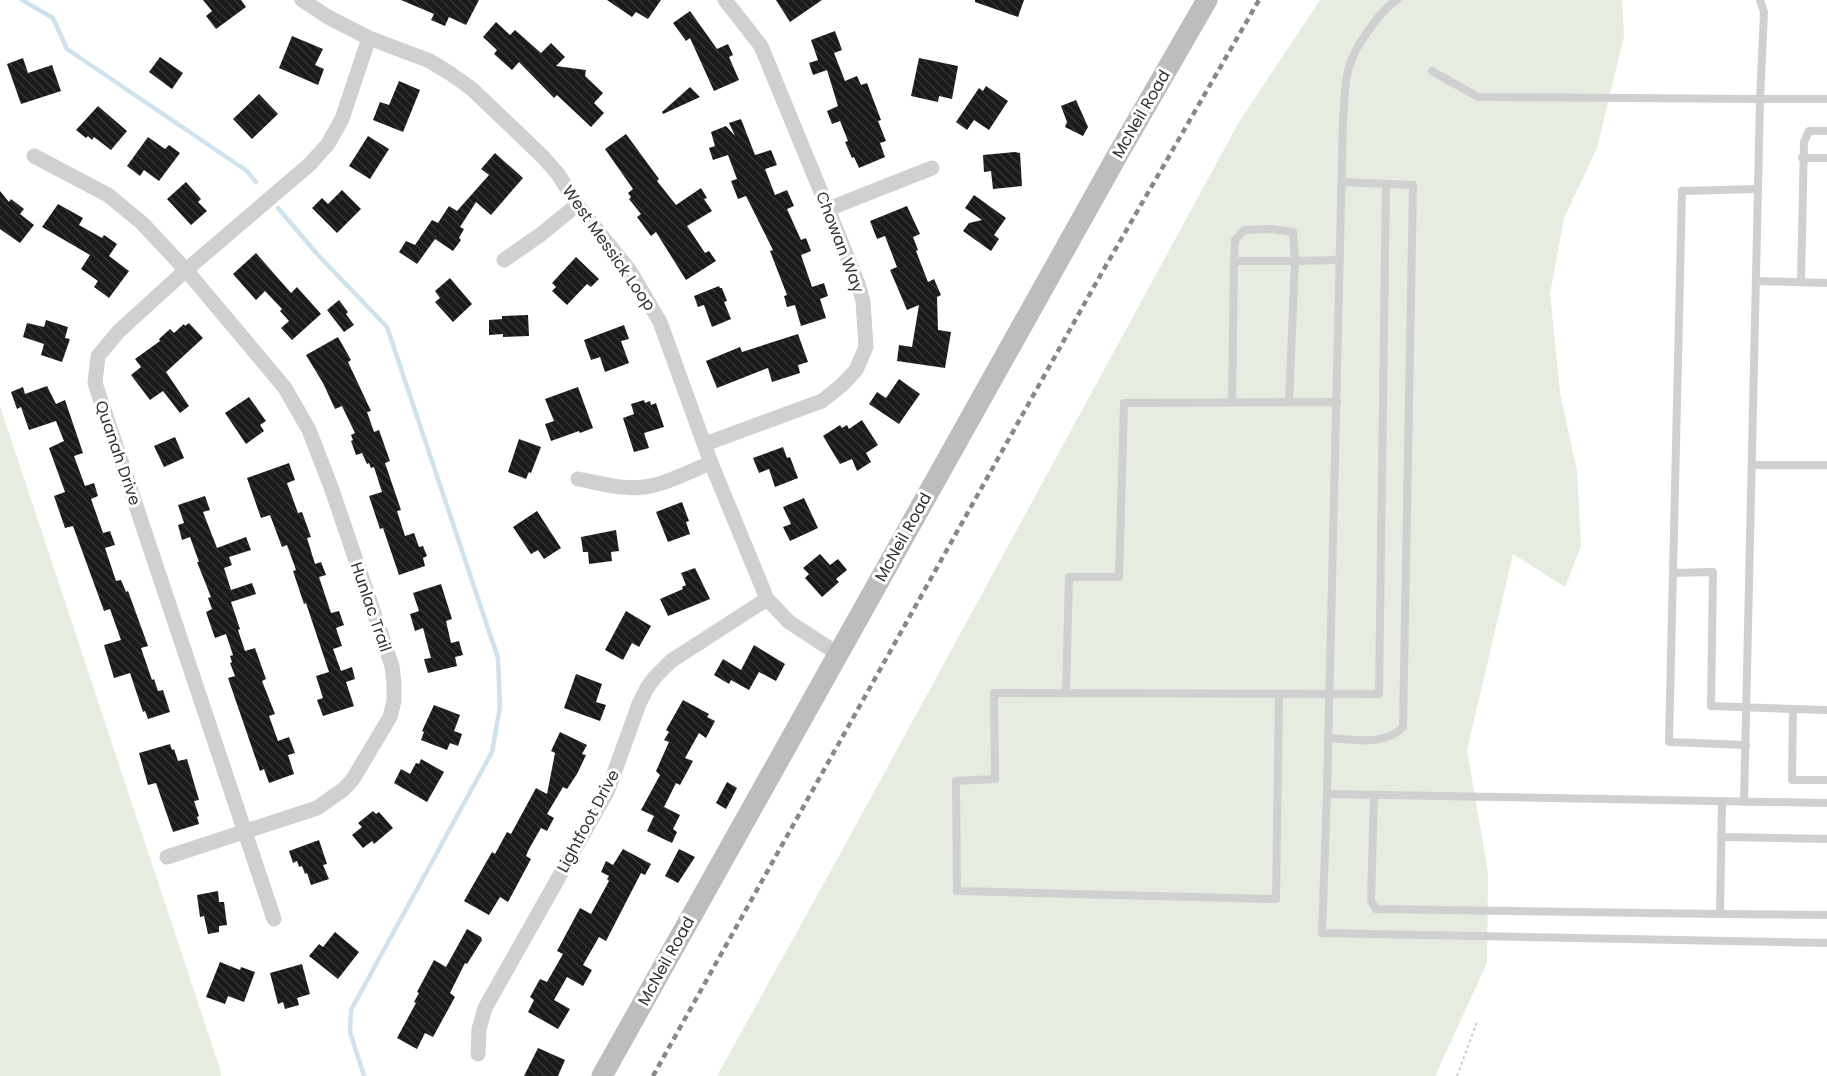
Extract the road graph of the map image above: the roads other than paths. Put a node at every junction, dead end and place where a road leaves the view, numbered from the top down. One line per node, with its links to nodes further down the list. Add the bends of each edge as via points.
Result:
1 (302, 0): 6 (street, West Messick Loop)
2 (725, 0): 19 (street, Chowan Way, via 761,46)
3 (1207, 0): 38 (main road, McNeil Road)
4 (1397, 0): 15 (lane, via 1369,29 1349,67)
5 (1760, 0): 8 (lane, via 1764,12)
6 (369, 38): 18 (street, West Messick Loop, via 430,61 472,89 543,157); 24 (street, Quanah Drive, via 342,119 327,144 309,165)
7 (1432, 71): 8 (lane, via 1478,97)
8 (1760, 99): 9 (lane); 17 (lane)
9 (1827, 99)
10 (1827, 131): 12 (lane, via 1809,131)
11 (34, 156): 24 (street, Hunlac Trail, via 108,195)
12 (1802, 158): 13 (lane); 26 (lane)
13 (1827, 158)
14 (932, 168): 19 (street)
15 (1342, 182): 16 (lane); 21 (lane)
16 (1386, 184): 41 (lane, via 1379,694); 45 (lane, via 1413,185 1403,727 1394,736 1376,740)
17 (1758, 189): 25 (lane); 36 (lane, via 1682,191)
18 (577, 205): 20 (street); 31 (street, West Messick Loop, via 630,271 660,322)
19 (828, 209): 31 (street, Chowan Way, via 858,284 864,310 866,348 856,370 822,401)
20 (504, 260)
21 (1340, 260): 23 (lane); 30 (lane)
22 (1234, 261): 23 (lane); 23 (lane, via 1235,240 1244,230 1271,229 1293,232); 28 (lane)
23 (1295, 261): 29 (lane)
24 (186, 270): 53 (street, Quanah Drive, via 119,331 98,356 95,383); 53 (street, Hunlac Trail, via 270,369 302,416 331,487 392,666 394,683 390,717 344,789 317,808)
25 (1756, 281): 26 (lane); 33 (lane)
26 (1801, 282): 27 (lane)
27 (1827, 283)
28 (1232, 402): 29 (lane); 39 (lane, via 1124,403 1119,577 1069,577)
29 (1289, 402): 30 (lane)
30 (1337, 402): 41 (lane)
31 (705, 444): 32 (street, West Messick Loop)
32 (711, 463): 35 (street, via 643,487); 37 (street, West Messick Loop)
33 (1752, 465): 34 (lane); 42 (lane)
34 (1827, 465)
35 (578, 479)
36 (1673, 573): 42 (lane, via 1713,572 1712,706); 46 (lane, via 1669,742)
37 (767, 599): 38 (street, West Messick Loop, via 789,622); 61 (street, Lightfoot Drive, via 671,662 647,688 608,790 485,1008)
38 (838, 654): 62 (main road, McNeil Road)
39 (1066, 692): 40 (lane); 40 (lane, via 994,693 995,779 956,781 957,891 1276,899)
40 (1279, 694): 41 (lane)
41 (1329, 694): 45 (lane)
42 (1746, 708): 43 (lane); 46 (lane)
43 (1793, 709): 44 (lane); 47 (lane, via 1792,780)
44 (1827, 710)
45 (1328, 738): 48 (lane)
46 (1746, 745): 51 (lane)
47 (1827, 780)
48 (1326, 794): 49 (lane); 60 (lane, via 1322,933)
49 (1374, 795): 50 (lane); 57 (lane, via 1371,901 1376,909)
50 (1722, 802): 51 (lane); 54 (lane)
51 (1744, 802): 52 (lane)
52 (1827, 803)
53 (245, 830): 56 (street, Hunlac Trail); 59 (street, Quanah Drive)
54 (1721, 837): 55 (lane); 57 (lane)
55 (1827, 839)
56 (166, 857)
57 (1720, 914): 58 (lane)
58 (1827, 915)
59 (274, 919)
60 (1827, 943)
61 (478, 1054)
62 (602, 1076)

